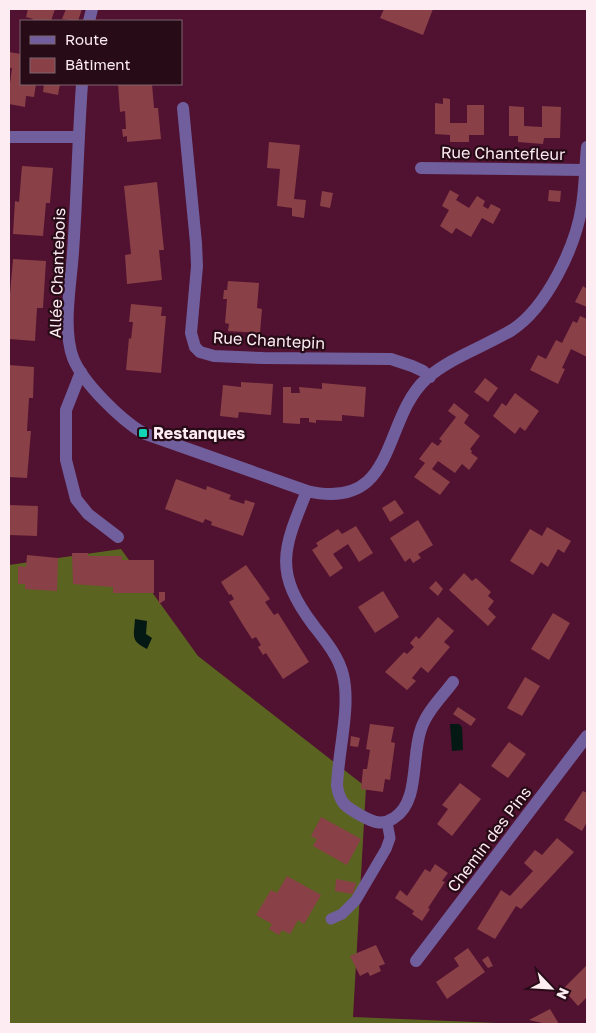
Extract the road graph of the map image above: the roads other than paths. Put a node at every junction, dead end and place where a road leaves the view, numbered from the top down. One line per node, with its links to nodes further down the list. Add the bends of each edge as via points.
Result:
1 (82, 85): 4 (street, Allée Chantebois)
2 (183, 108): 9 (street, Rue Chantepin, via 196,243 191,333 195,347 206,354 224,357 391,359)
3 (9, 137): 4 (street)
4 (79, 137): 8 (street, Allée Chantebois, via 68,314 73,358)
5 (587, 147): 7 (street, Allée Chantebois)
6 (421, 168): 7 (street, Rue Chantefleur)
7 (585, 170): 9 (street, Allée Chantebois, via 576,232 537,308 512,330)
8 (81, 372): 10 (street, Allée Chantebois, via 107,403 143,433); 11 (street, via 66,410 66,460 76,499 88,514)
9 (430, 376): 10 (street, Allée Chantebois, via 414,393 385,457 368,482 331,495)
10 (307, 491): 14 (street, via 289,534 287,573 302,610 334,654 343,675 346,692 337,772 338,797 349,809 368,820 380,824)
11 (118, 537)
12 (453, 682): 14 (street, via 421,728 407,804 397,817)
13 (587, 736): 16 (street, Chemin des Pins)
14 (387, 822): 15 (lane, via 390,838 386,849 356,900 342,914)
15 (331, 919)
16 (416, 961)

